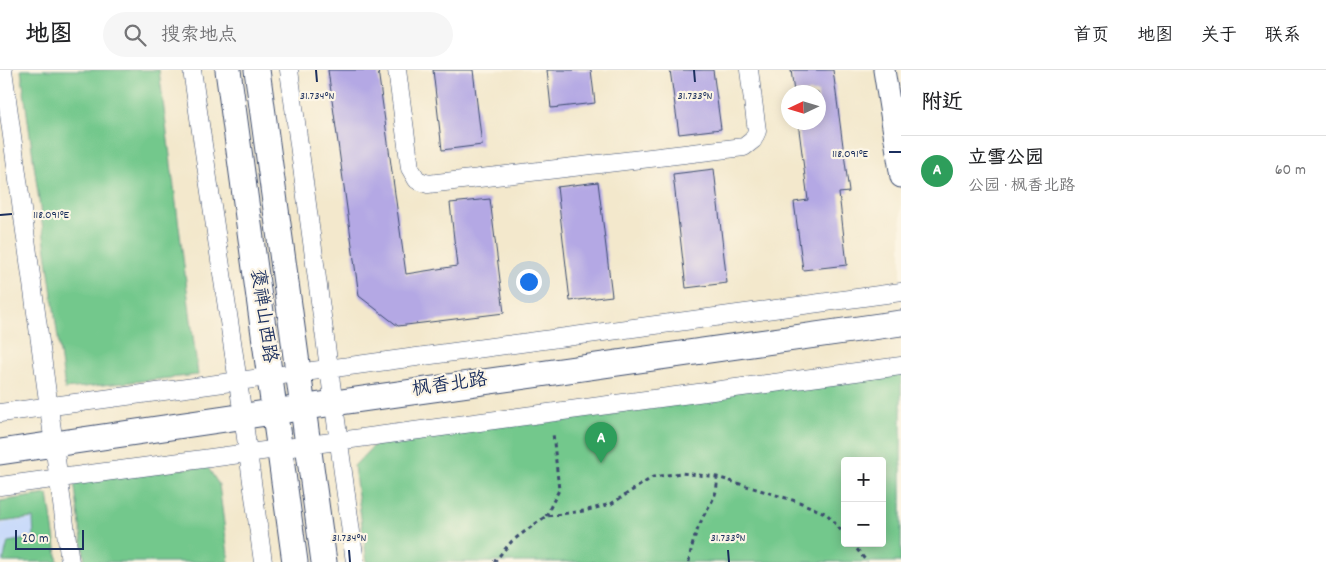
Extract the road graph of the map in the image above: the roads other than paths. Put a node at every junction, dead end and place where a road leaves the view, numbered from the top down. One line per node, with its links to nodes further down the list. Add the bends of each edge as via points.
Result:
1 (3, 70): 9 (street)
2 (192, 70): 17 (street)
3 (228, 70): 16 (main road, 褒禅山西路)
4 (258, 70): 15 (main road, 褒禅山西路)
5 (289, 70): 14 (street)
6 (397, 70): 7 (street, via 410,168 417,180 428,184 744,147 753,140 757,131)
7 (749, 70)
8 (884, 70): 10 (street)
9 (8, 169): 19 (street)
10 (901, 177)
11 (901, 292): 14 (street)
12 (901, 323): 18 (main road, 枫香北路)
13 (901, 366): 24 (street)
14 (330, 369): 15 (street); 18 (street)
15 (299, 373): 16 (street); 20 (main road, 褒禅山西路)
16 (270, 377): 17 (street); 21 (main road, 褒禅山西路)
17 (238, 381): 19 (street); 23 (street)
18 (334, 403): 20 (main road, 枫香北路); 24 (street)
19 (49, 407): 22 (street); 25 (street)
20 (303, 407): 21 (main road, 枫香北路); 26 (main road, 褒禅山西路)
21 (275, 412): 23 (main road, 枫香北路); 27 (main road, 褒禅山西路)
22 (0, 414)
23 (243, 416): 25 (main road, 枫香北路); 29 (street)
24 (339, 441): 26 (street); 36 (street)
25 (54, 444): 28 (main road, 枫香北路); 30 (street)
26 (308, 445): 27 (street); 35 (main road, 褒禅山西路)
27 (280, 448): 29 (street); 34 (main road, 褒禅山西路)
28 (0, 452)
29 (248, 453): 30 (street); 33 (street)
30 (59, 478): 31 (street); 32 (street)
31 (0, 486)
32 (70, 562)
33 (263, 562)
34 (295, 562)
35 (324, 562)
36 (355, 562)

